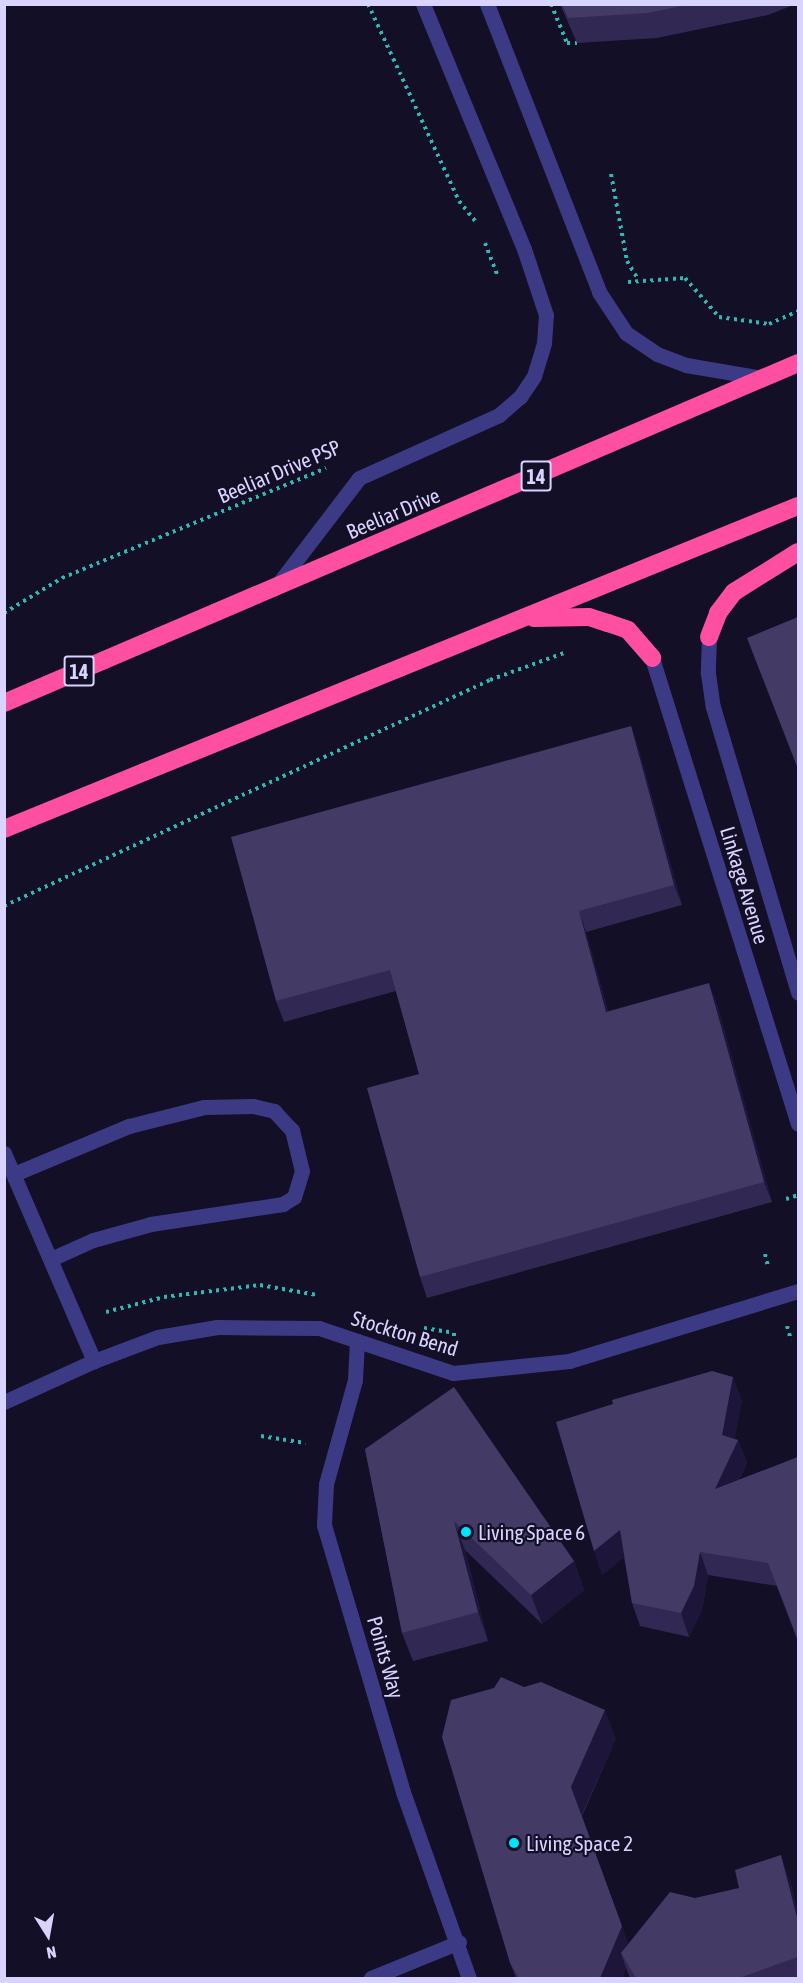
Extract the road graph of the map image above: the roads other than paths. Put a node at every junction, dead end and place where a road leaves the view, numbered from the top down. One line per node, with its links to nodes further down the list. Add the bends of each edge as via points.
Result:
1 (423, 4): 7 (street, via 524,249 546,315 544,343 534,376 520,397 499,415 359,478)
2 (487, 4): 4 (street, via 600,292 626,333 657,354 686,364)
3 (798, 363): 4 (highway, Beeliar Drive / 14)
4 (762, 378): 7 (highway, Beeliar Drive / 14)
5 (798, 506): 8 (highway)
6 (798, 552): 9 (highway, via 734,592 718,613)
7 (274, 589): 11 (highway, Beeliar Drive / 14)
8 (524, 618): 10 (highway, via 589,617 628,630); 12 (highway)
9 (709, 637): 13 (street, Linkage Avenue, via 708,673 714,707)
10 (652, 658): 14 (street, Linkage Avenue)
11 (4, 703)
12 (4, 830)
13 (798, 993)
14 (798, 1124)
15 (4, 1153): 16 (street)
16 (14, 1174): 17 (street); 17 (street, via 129,1126 204,1107 263,1108 274,1111 292,1130 302,1171 294,1197 282,1204 151,1224 93,1240)
17 (51, 1259): 20 (street)
18 (798, 1291): 19 (street, Stockton Bend, via 569,1361 453,1373)
19 (357, 1341): 20 (street, Stockton Bend, via 319,1328 218,1327 158,1337); 22 (street, Points Way, via 355,1380 326,1484 324,1526 403,1792)
20 (94, 1361): 21 (street, Stockton Bend)
21 (4, 1402)
22 (459, 1942): 23 (street); 24 (street, Points Way)
23 (371, 1978)
24 (469, 1978)

